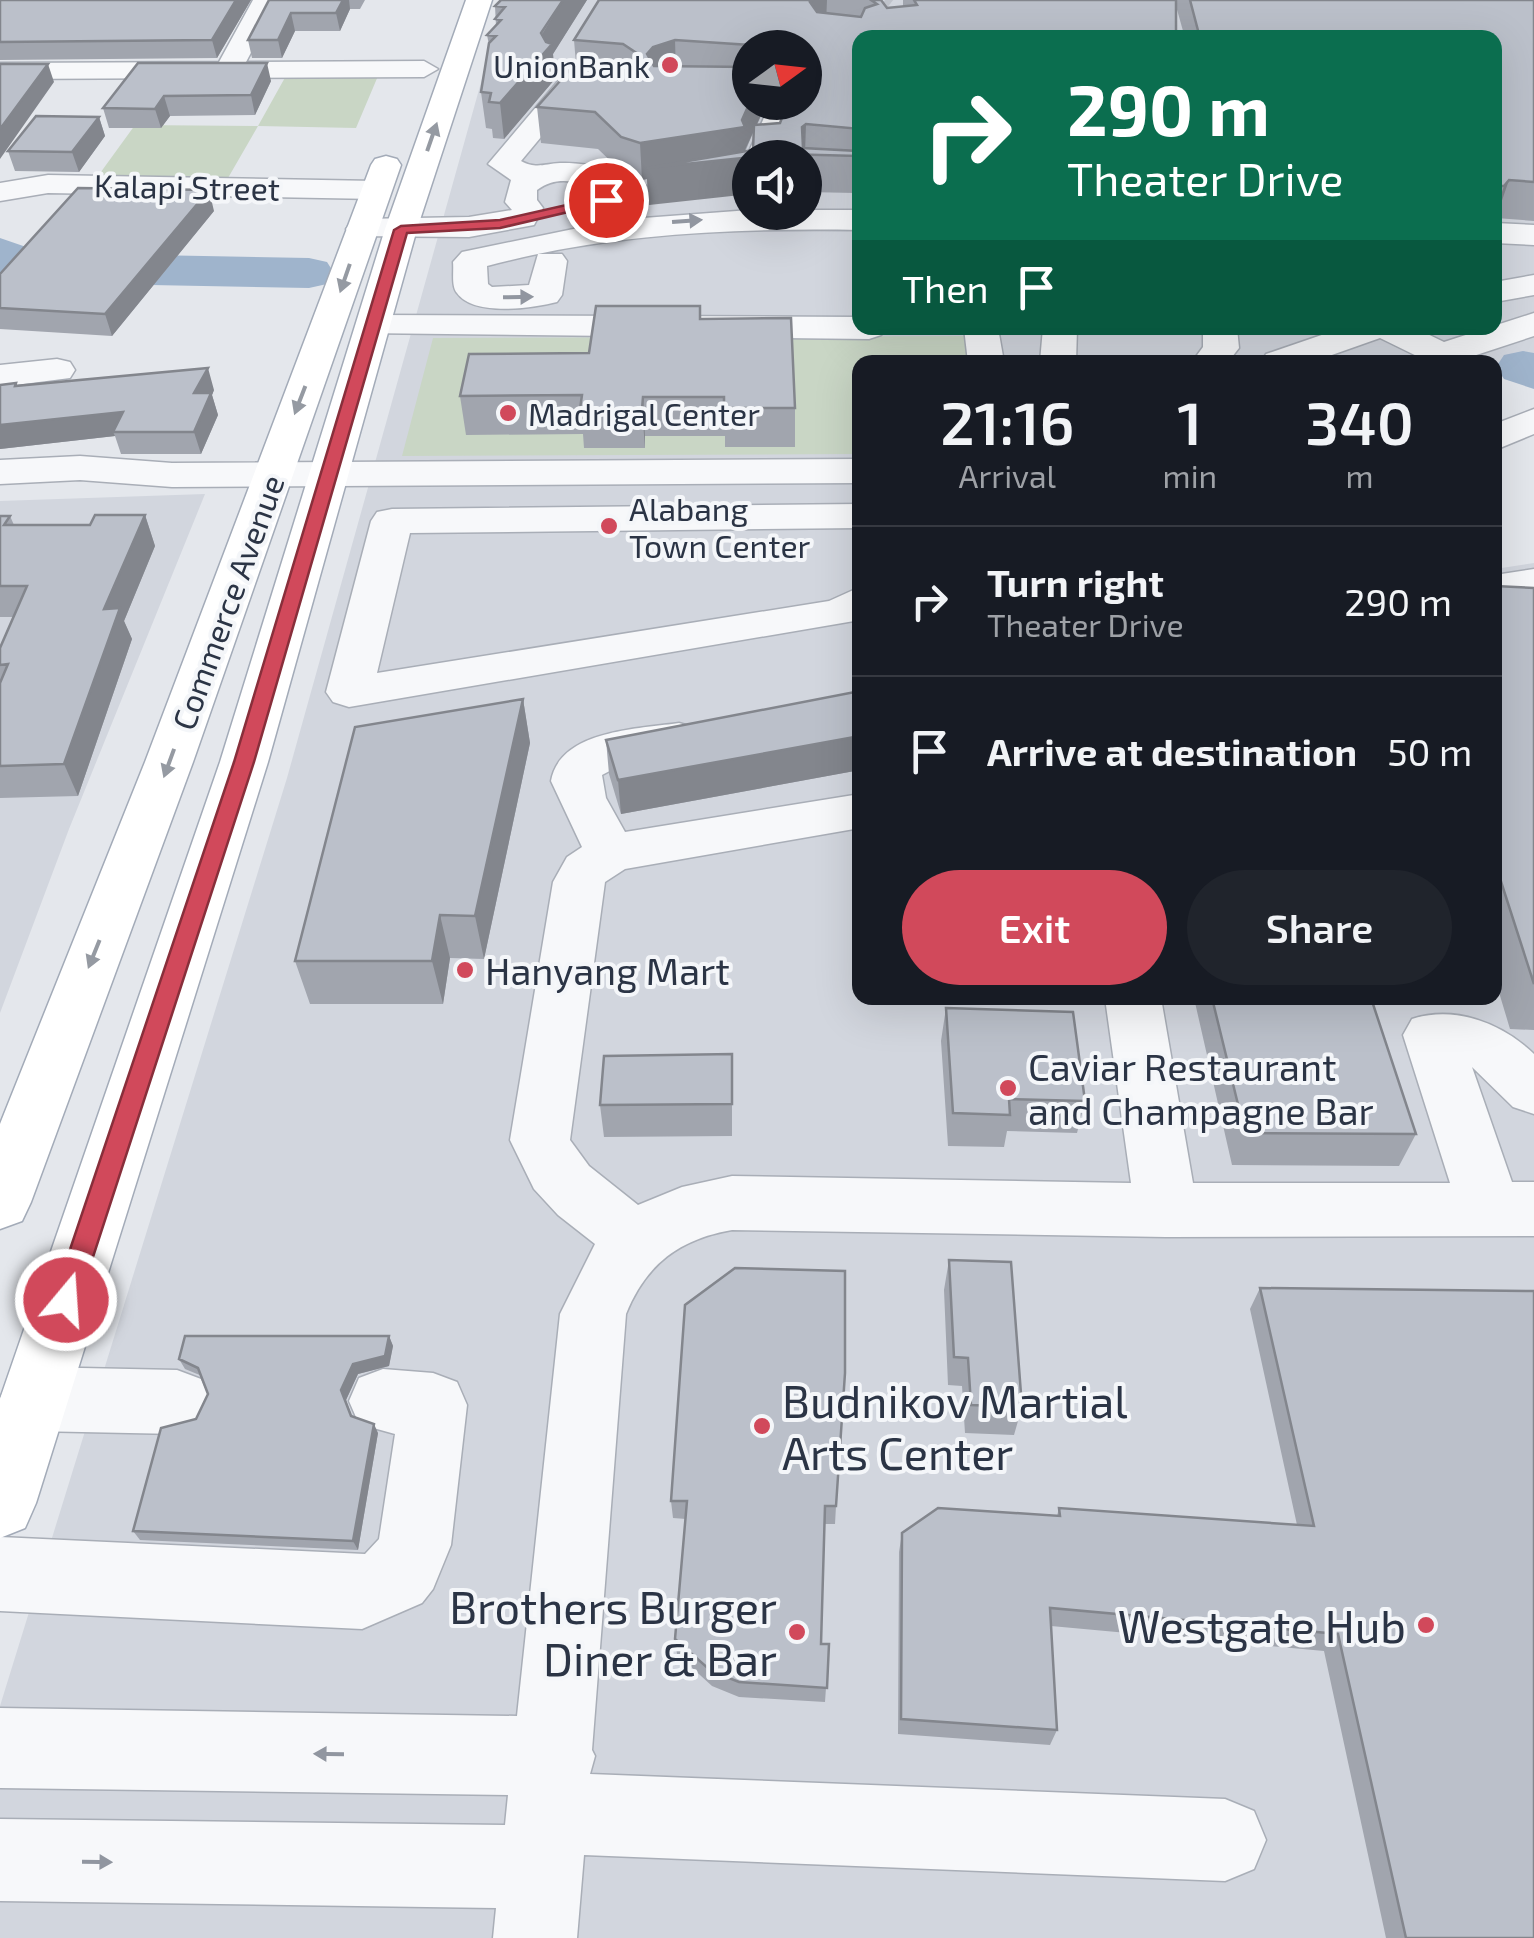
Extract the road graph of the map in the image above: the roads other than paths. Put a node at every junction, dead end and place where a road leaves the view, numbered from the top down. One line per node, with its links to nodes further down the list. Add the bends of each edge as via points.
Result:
1 (266, 0): 5 (street)
2 (450, 0): 4 (main road)
3 (479, 0): 20 (main road, Commerce Avenue, one-way to 3)
4 (424, 69): 5 (street); 8 (main road)
5 (228, 70): 6 (street)
6 (0, 72)
7 (625, 90): 12 (street, via 569,86 502,164)
8 (410, 104)
9 (396, 138): 14 (main road, Commerce Avenue)
10 (822, 175): 11 (street)
11 (852, 176)
12 (530, 178): 16 (street, via 589,164); 17 (street, via 521,202)
13 (672, 187): 16 (street)
14 (376, 190): 15 (street, Kalapi Street, via 48,184); 19 (main road, Commerce Avenue)
15 (0, 192)
16 (637, 194): 17 (street)
17 (536, 215): 23 (street)
18 (852, 220): 23 (street, one-way to 18, via 634,225 744,217)
19 (362, 229): 20 (street); 42 (main road, Commerce Avenue, one-way to 42)
20 (401, 230): 23 (street); 28 (main road, Commerce Avenue)
21 (1502, 233): 22 (street)
22 (1534, 235)
23 (524, 244): 24 (street, via 714,243)
24 (785, 250)
25 (1534, 285): 26 (street)
26 (1502, 291)
27 (1534, 324): 33 (street)
28 (374, 326): 29 (street); 43 (main road, Commerce Avenue)
29 (852, 328)
30 (1354, 335): 34 (street)
31 (1402, 335): 35 (street)
32 (1501, 335): 36 (street)
33 (1502, 335)
34 (1298, 355)
35 (1442, 355)
36 (1442, 355)
37 (57, 370): 38 (street)
38 (0, 376)
39 (852, 470): 40 (street)
40 (512, 471): 43 (street); 45 (street)
41 (0, 472): 42 (street)
42 (273, 474): 43 (street); 53 (main road, Commerce Avenue, one-way to 53)
43 (331, 474): 52 (main road, Commerce Avenue)
44 (852, 516): 45 (street)
45 (507, 519): 48 (street, via 392,521 348,692)
46 (1534, 582): 47 (street)
47 (1502, 587)
48 (852, 605)
49 (725, 730): 51 (street, via 590,755 578,766 575,780)
50 (852, 811): 51 (street)
51 (611, 854): 61 (street, via 585,870 576,894 540,1140 558,1175)
52 (210, 858): 53 (main road); 62 (main road, Commerce Avenue)
53 (130, 864): 57 (main road, Commerce Avenue, one-way to 57)
54 (1133, 1005): 60 (street)
55 (1464, 1018): 56 (street); 59 (street, via 1432,1035)
56 (1534, 1090)
57 (17, 1110): 58 (main road, Commerce Avenue)
58 (0, 1202)
59 (1512, 1208): 60 (street)
60 (1166, 1210): 61 (street, via 732,1204 698,1208)
61 (637, 1240): 69 (street, via 604,1284 593,1314)
62 (34, 1399): 63 (street); 65 (main road, Commerce Avenue)
63 (177, 1402)
64 (383, 1402): 66 (street, via 434,1405 416,1546 397,1578 380,1589)
65 (0, 1503)
66 (0, 1574)
67 (0, 1748): 69 (street, one-way to 67)
68 (1226, 1840): 69 (street)
69 (545, 1844): 70 (street, one-way to 69)
70 (0, 1860)

